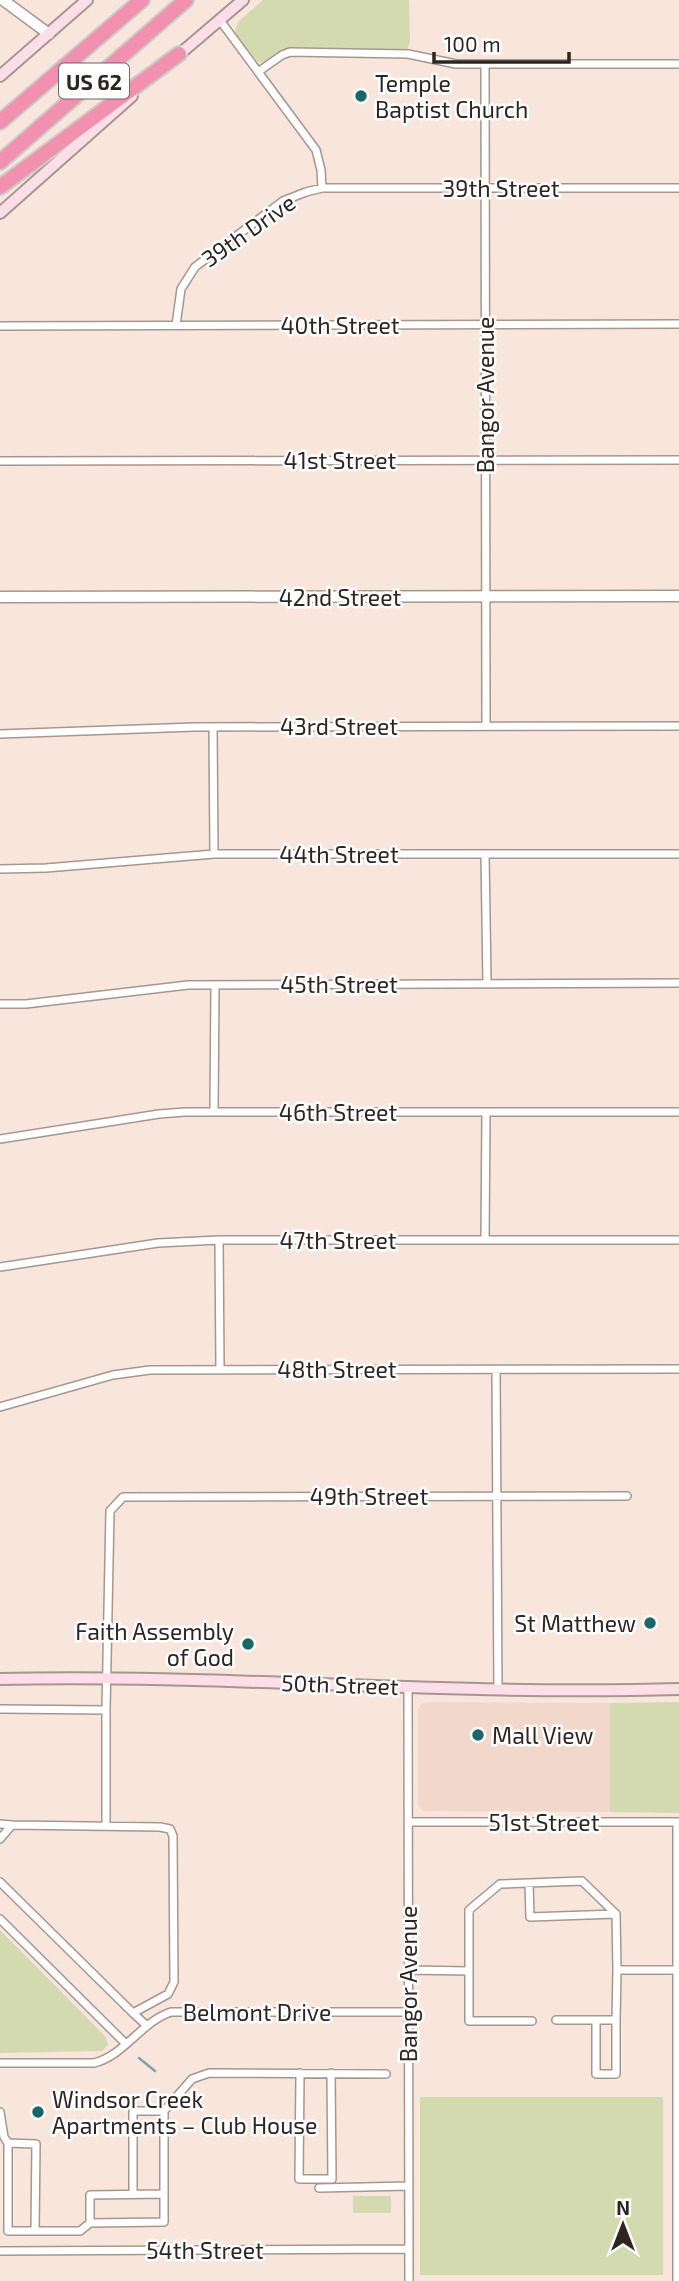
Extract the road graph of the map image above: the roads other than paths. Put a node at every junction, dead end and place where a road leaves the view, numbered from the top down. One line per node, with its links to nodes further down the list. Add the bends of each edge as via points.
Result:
1 (87, 0): 9 (main road)
2 (135, 0): 8 (highway)
3 (142, 0): 8 (highway, US 62)
4 (186, 0): 16 (highway, US 62)
5 (243, 0): 7 (main road)
6 (9, 2): 9 (street)
7 (219, 19): 10 (main road); 13 (street)
8 (110, 26): 15 (highway, US 62)
9 (49, 34): 14 (main road)
10 (179, 54): 17 (highway); 21 (main road)
11 (485, 64): 12 (street); 13 (street, via 390,53 290,52); 19 (street, Bangor Avenue)
12 (679, 64)
13 (258, 72): 18 (street, via 316,150)
14 (0, 76)
15 (0, 122)
16 (0, 162)
17 (0, 187)
18 (323, 188): 19 (street, 39th Street); 24 (street, 39th Drive, via 283,201 195,267 181,289)
19 (485, 188): 20 (street, 39th Street); 22 (street, Bangor Avenue)
20 (679, 188)
21 (0, 213)
22 (485, 324): 23 (street, 40th Street); 24 (street, 40th Street); 26 (street, Bangor Avenue)
23 (679, 324)
24 (176, 325): 25 (street, 40th Street)
25 (0, 326)
26 (485, 460): 27 (street, 41st Street); 28 (street, 41st Street); 31 (street, Bangor Avenue)
27 (679, 460)
28 (0, 461)
29 (679, 596): 31 (street, 42nd Street)
30 (0, 597): 31 (street, 42nd Street)
31 (485, 597): 32 (street, Bangor Avenue)
32 (486, 726): 33 (street, 43rd Street); 34 (street, 43rd Street)
33 (679, 726)
34 (213, 727): 35 (street, 43rd Street); 36 (street)
35 (0, 734)
36 (214, 854): 37 (street, 44th Street); 39 (street, 44th Street)
37 (485, 854): 38 (street, 44th Street); 40 (street)
38 (679, 854)
39 (0, 869)
40 (487, 983): 41 (street, 45th Street); 42 (street, 45th Street)
41 (679, 983)
42 (215, 985): 43 (street, 45th Street); 44 (street)
43 (0, 1004)
44 (214, 1111): 45 (street, 46th Street); 47 (street, 46th Street, via 159,1114)
45 (486, 1112): 46 (street, 46th Street); 49 (street)
46 (679, 1112)
47 (0, 1139)
48 (219, 1240): 49 (street, 47th Street); 51 (street, 47th Street, via 158,1243); 52 (street)
49 (485, 1240): 50 (street, 47th Street)
50 (679, 1240)
51 (0, 1268)
52 (220, 1369): 54 (street, 48th Street); 55 (street, 48th Street, via 130,1372)
53 (679, 1369): 54 (street, 48th Street)
54 (496, 1370): 56 (street)
55 (0, 1407)
56 (497, 1495): 57 (street, 49th Street); 58 (street, 49th Street, via 123,1497 110,1511); 62 (street)
57 (627, 1496)
58 (108, 1678): 59 (main road, 50th Street); 60 (main road, 50th Street); 64 (street)
59 (0, 1679)
60 (408, 1687): 62 (main road, 50th Street); 65 (street, Bangor Avenue)
61 (679, 1689): 62 (main road, 50th Street)
62 (498, 1690)
63 (0, 1709): 64 (street)
64 (106, 1710): 69 (street)
65 (408, 1822): 66 (street, 51st Street); 75 (street, Bangor Avenue)
66 (678, 1822): 77 (street)
67 (0, 1824): 68 (street)
68 (12, 1825): 69 (street); 70 (street)
69 (106, 1826): 80 (street, via 160,1826 170,1829 173,1836 173,1988)
70 (0, 1839)
71 (0, 1882): 80 (street)
72 (529, 1883): 73 (street, via 582,1881); 73 (street, via 530,1917); 78 (street, via 500,1884 469,1910)
73 (616, 1914): 76 (street)
74 (0, 1919): 86 (street)
75 (408, 1970): 78 (street); 79 (street, Bangor Avenue)
76 (617, 1970): 77 (street); 83 (street)
77 (677, 1970): 103 (street)
78 (469, 1971): 84 (street, via 469,2021)
79 (408, 2012): 85 (street, Belmont Drive, via 186,2011 158,2017); 94 (street, Bangor Avenue)
80 (133, 2013): 85 (street)
81 (556, 2020): 82 (street)
82 (596, 2020): 83 (street); 83 (street, via 596,2074 616,2074)
83 (616, 2020)
84 (532, 2021)
85 (146, 2025): 86 (street, Belmont Drive)
86 (125, 2043): 87 (street, Belmont Drive, via 106,2060 94,2063)
87 (0, 2063)
88 (299, 2073): 89 (street); 89 (street, via 299,2179 332,2179); 91 (street, via 209,2073 192,2079)
89 (331, 2073): 90 (street)
90 (386, 2074)
91 (164, 2111): 96 (street, via 133,2111); 97 (street)
92 (0, 2112): 93 (street)
93 (9, 2143): 99 (street, via 36,2144); 99 (street, via 8,2231)
94 (409, 2186): 95 (street); 100 (street, Bangor Avenue)
95 (319, 2188)
96 (133, 2194): 97 (street); 98 (street, via 90,2195)
97 (164, 2194): 98 (street, via 164,2222)
98 (90, 2223): 99 (street, via 80,2231)
99 (35, 2231)
100 (409, 2249): 101 (street, 54th Street); 102 (street, Bangor Avenue)
101 (0, 2251)
102 (409, 2281)
103 (677, 2281)

